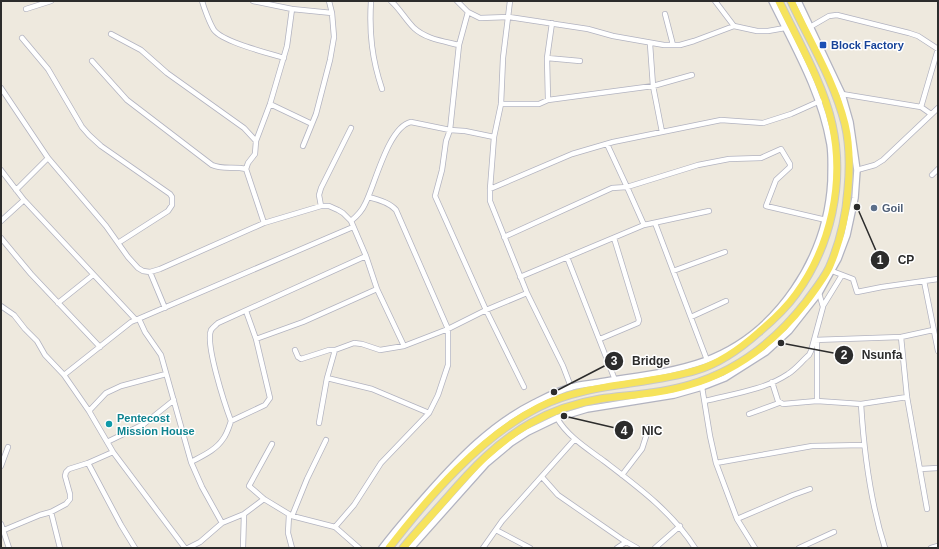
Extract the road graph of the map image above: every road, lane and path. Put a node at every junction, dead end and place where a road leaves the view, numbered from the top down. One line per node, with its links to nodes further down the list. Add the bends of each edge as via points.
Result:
1 (51, 1): 15 (street)
2 (202, 1): 32 (street, via 218,34)
3 (253, 1): 14 (street)
4 (329, 1): 17 (street)
5 (371, 1): 39 (street, via 373,59)
6 (391, 1): 28 (street, via 416,29 433,39)
7 (457, 1): 18 (street)
8 (510, 1): 20 (street)
9 (715, 1): 22 (street)
10 (772, 1): 23 (street)
11 (779, 1): 166 (main road, via 822,90 829,109 836,147 835,196 830,222 822,248 795,296 749,341 725,358 699,370 665,379 574,393 523,416 488,441 457,470)
12 (791, 1): 31 (main road)
13 (798, 1): 24 (street)
14 (271, 3): 16 (street)
15 (26, 9)
16 (292, 9): 17 (street); 32 (street)
17 (332, 12): 48 (street, via 334,37)
18 (468, 12): 20 (street, via 480,18); 28 (street)
19 (665, 14): 29 (street)
20 (509, 17): 21 (street); 44 (street, via 503,58)
21 (552, 23): 27 (street); 33 (street)
22 (734, 26): 23 (street, via 757,31); 29 (street, via 694,41)
23 (785, 28): 42 (street)
24 (810, 28): 30 (street, via 829,16 837,15 918,36); 31 (street)
25 (111, 34): 53 (street, via 141,50 167,73 244,128)
26 (22, 38): 79 (street, via 48,69 89,135 172,197 172,205 168,211)
27 (650, 44): 29 (street); 37 (street)
28 (459, 45): 50 (street)
29 (673, 45)
30 (938, 49): 45 (street)
31 (822, 56): 40 (street); 162 (main road, via 845,126 849,154 847,204 839,242 828,270 795,317 757,352 714,377 687,386 578,404 532,422 492,450 475,466)
32 (284, 58): 43 (street)
33 (548, 58): 35 (street); 41 (street)
34 (92, 61): 57 (street, via 127,100 212,165 223,169)
35 (580, 61)
36 (692, 75): 37 (street)
37 (653, 86): 41 (street); 51 (street)
38 (1, 88): 56 (street)
39 (382, 89)
40 (842, 94): 45 (street); 60 (street, via 850,122)
41 (548, 100): 44 (street, via 539,104)
42 (820, 101): 51 (street, via 763,123 721,120); 69 (street, via 830,146 832,169)
43 (270, 104): 48 (street); 53 (street)
44 (501, 104): 52 (street)
45 (922, 107): 47 (street)
46 (938, 108): 47 (street)
47 (931, 114): 60 (street, via 883,160)
48 (312, 124): 55 (street)
49 (351, 128): 67 (street, via 321,188)
50 (450, 130): 52 (street); 65 (street, via 411,122 405,124 394,136); 99 (street, via 435,196)
51 (662, 132): 54 (street)
52 (494, 137): 63 (street)
53 (256, 141): 57 (street, via 256,151)
54 (606, 144): 62 (street); 63 (street, via 572,154)
55 (303, 146)
56 (48, 158): 64 (street); 79 (street)
57 (246, 169): 72 (street)
58 (938, 169): 61 (street)
59 (1, 170): 64 (street)
60 (857, 170): 84 (street, via 855,198 847,235)
61 (932, 174)
62 (627, 187): 69 (street, via 698,165 729,159 761,158 781,149 790,167 776,180 766,206); 74 (street); 76 (street, via 612,188)
63 (490, 189): 76 (street, via 490,201)
64 (16, 190): 66 (street)
65 (368, 198): 71 (street); 103 (street, via 395,208)
66 (24, 200): 70 (street); 86 (street)
67 (320, 206): 71 (street, via 338,210); 72 (street)
68 (709, 211): 73 (street)
69 (826, 220): 114 (street, via 810,263 787,299 765,323 743,340)
70 (1, 221)
71 (352, 221): 75 (street)
72 (264, 222): 85 (street)
73 (655, 223): 74 (street); 83 (street)
74 (644, 225): 78 (street)
75 (353, 227): 81 (street); 98 (street)
76 (504, 237): 88 (street)
77 (1, 238): 95 (street)
78 (614, 238): 82 (street); 107 (street, via 639,322)
79 (118, 243): 85 (street, via 138,268)
80 (725, 252): 83 (street)
81 (366, 256): 91 (street); 100 (street)
82 (567, 257): 88 (street); 107 (street)
83 (673, 271): 101 (street)
84 (832, 271): 87 (street); 93 (street)
85 (150, 272): 98 (street)
86 (93, 275): 95 (street); 102 (street)
87 (842, 275): 90 (street, via 853,279 857,292); 97 (street)
88 (520, 277): 92 (street)
89 (938, 279): 90 (street)
90 (924, 281): 104 (street)
91 (378, 289): 106 (street, via 303,322); 109 (street)
92 (527, 293): 99 (street); 121 (street)
93 (819, 293): 97 (street); 122 (street, via 789,331 766,352 724,378)
94 (726, 301): 101 (street)
95 (58, 303): 110 (street)
96 (1, 306): 116 (street, via 14,315)
97 (823, 306): 108 (street)
98 (165, 308): 102 (street)
99 (486, 310): 103 (street); 120 (street)
100 (246, 311): 106 (street); 133 (street, via 218,323 210,334 214,368)
101 (691, 317): 114 (street)
102 (138, 319): 110 (street, via 125,326); 115 (street, via 161,355)
103 (448, 329): 109 (street); 130 (street, via 448,365)
104 (933, 330): 105 (street); 113 (street)
105 (901, 337): 108 (street); 123 (street)
106 (256, 339): 133 (street, via 269,400 259,409)
107 (600, 339): 118 (street)
108 (815, 340): 119 (street, via 809,355 788,374); 126 (street)
109 (404, 346): 112 (street, via 380,350 354,343)
110 (100, 347): 116 (street)
111 (295, 350): 112 (street, via 301,359)
112 (335, 350): 117 (street)
113 (938, 351)
114 (707, 360): 118 (street, via 660,373)
115 (166, 374): 124 (street); 129 (street, via 121,386 106,393)
116 (64, 375): 129 (street)
117 (327, 378): 130 (street, via 372,390); 134 (street)
118 (615, 380): 121 (street)
119 (772, 382): 125 (street); 127 (street)
120 (524, 387)
121 (571, 387): 177 (street, via 514,414 476,442 400,524)
122 (702, 387): 125 (street); 132 (street, via 654,399 587,408)
123 (907, 397): 128 (street); 148 (street)
124 (174, 400): 138 (street, via 144,424); 143 (street)
125 (705, 401): 145 (street)
126 (817, 401): 127 (street, via 783,404); 128 (street)
127 (779, 402): 131 (street)
128 (861, 404): 140 (street)
129 (89, 411): 138 (street)
130 (429, 413): 161 (street, via 381,463 354,505)
131 (749, 414)
132 (557, 418): 136 (street); 162 (street, via 511,443 486,464)
133 (231, 421): 143 (street, via 220,443)
134 (318, 423)
135 (649, 428): 149 (street, via 642,449)
136 (575, 439): 149 (street); 150 (street)
137 (326, 440): 156 (street)
138 (107, 442): 142 (street)
139 (272, 444): 152 (street, via 249,486)
140 (864, 445): 145 (street, via 812,446); 187 (street, via 876,516)
141 (8, 447): 146 (street)
142 (113, 452): 144 (street); 173 (street)
143 (191, 462): 158 (street)
144 (88, 463): 154 (street, via 66,472 70,499); 172 (street)
145 (716, 463): 157 (street)
146 (1, 466)
147 (938, 468): 148 (street)
148 (920, 469): 153 (street)
149 (622, 475): 160 (street)
150 (542, 477): 164 (street); 167 (street, via 558,495)
151 (810, 489): 157 (street)
152 (264, 499): 155 (street); 156 (street)
153 (927, 509)
154 (51, 512): 163 (street); 171 (street)
155 (244, 514): 158 (street); 174 (street)
156 (290, 515): 161 (street); 175 (street, via 288,533)
157 (737, 520): 185 (street)
158 (222, 523): 173 (street, via 200,542)
159 (1, 524): 163 (street)
160 (680, 526): 183 (street); 184 (street)
161 (335, 527): 176 (street)
162 (424, 529): 169 (main road)
163 (4, 530): 170 (street)
164 (496, 530): 179 (street); 180 (street)
165 (834, 532): 186 (street)
166 (397, 537): 169 (main road); 178 (main road)
167 (626, 542): 181 (street); 182 (street)
168 (938, 546): 188 (street)
169 (407, 547)
170 (9, 548)
171 (60, 548)
172 (135, 548)
173 (186, 548)
174 (243, 548)
175 (292, 548)
176 (359, 548)
177 (382, 548)
178 (388, 548)
179 (483, 548)
180 (530, 548)
181 (617, 548)
182 (637, 548)
183 (655, 548)
184 (695, 548)
185 (755, 548)
186 (799, 548)
187 (885, 548)
188 (931, 548)

